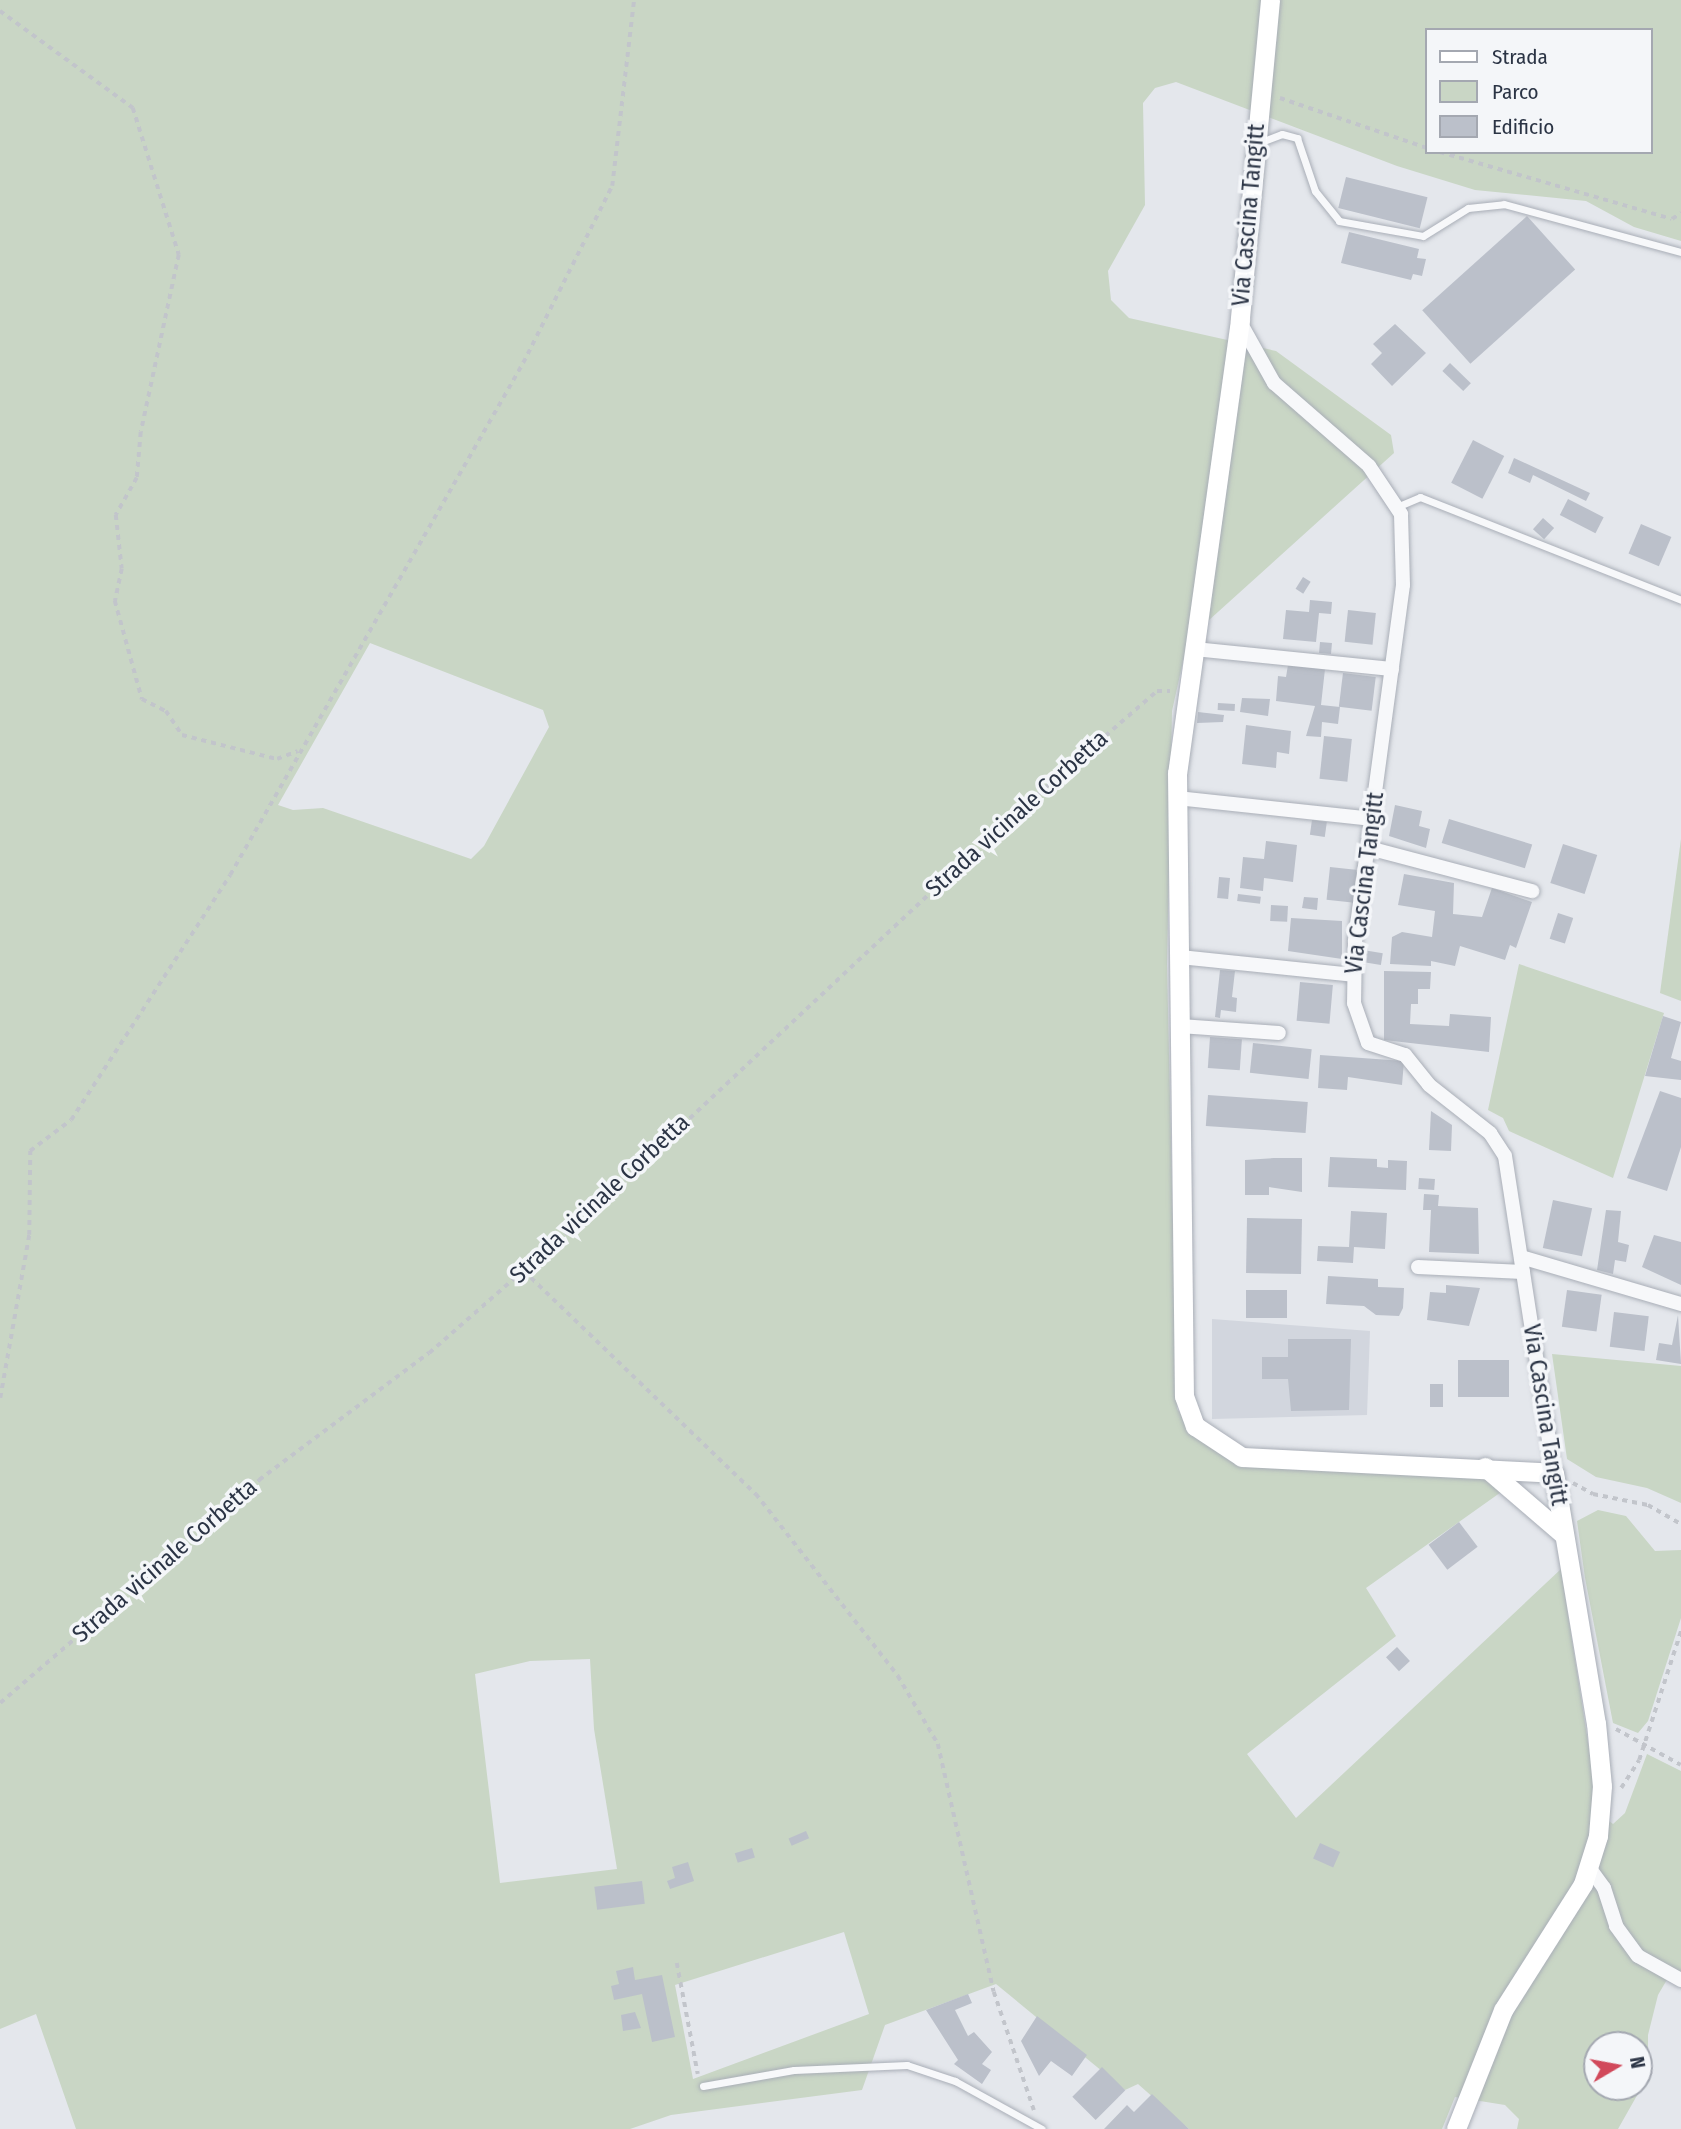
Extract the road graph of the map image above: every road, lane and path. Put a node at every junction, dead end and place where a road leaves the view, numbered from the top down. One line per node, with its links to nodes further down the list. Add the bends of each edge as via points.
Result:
1 (634, 0): 16 (path, via 612,186 523,363)
2 (1270, 0): 4 (street, Via Cascina Tangitt)
3 (0, 11): 16 (path, via 133,108 179,256 141,432 137,478 116,515 122,569 115,601 142,699 166,711 182,735 277,759)
4 (1261, 92): 5 (street, Via Cascina Tangitt); 6 (path)
5 (1256, 144): 9 (lane, via 1282,134 1297,138 1315,191 1339,221 1423,236 1468,208 1504,204); 10 (street, Via Cascina Tangitt)
6 (1426, 148)
7 (1447, 154): 8 (path, via 1672,219)
8 (1681, 213)
9 (1681, 252)
10 (1240, 320): 11 (street, Via Cascina Tangitt, via 1273,383 1369,466); 13 (street)
11 (1399, 506): 12 (lane, via 1420,497); 14 (street, Via Cascina Tangitt, via 1404,570)
12 (1681, 600)
13 (1194, 649): 14 (street); 15 (street)
14 (1392, 668): 18 (street, Via Cascina Tangitt)
15 (1188, 690): 17 (street); 27 (path, Strada vicinale Corbetta, via 1157,691 1085,752)
16 (300, 750): 29 (path, via 230,875 71,1121 30,1151 29,1234)
17 (1177, 798): 18 (street); 21 (street)
18 (1373, 819): 19 (street, Via Cascina Tangitt)
19 (1369, 848): 20 (street); 22 (street, Via Cascina Tangitt)
20 (1532, 891)
21 (1180, 957): 22 (street); 23 (street)
22 (1353, 975): 25 (street, Via Cascina Tangitt, via 1356,1014 1368,1043 1405,1055 1429,1085 1499,1144)
23 (1180, 1026): 24 (street); 30 (street, via 1184,1372 1191,1399 1210,1429 1269,1458)
24 (1279, 1033)
25 (1522, 1264): 26 (street); 28 (street); 31 (street, Via Cascina Tangitt)
26 (1418, 1267)
27 (524, 1270): 35 (path, Strada vicinale Corbetta, via 429,1353 259,1480); 44 (path, via 756,1494 898,1676 938,1744 994,1992)
28 (1681, 1304)
29 (0, 1398)
30 (1484, 1466): 31 (street); 33 (street)
31 (1554, 1473): 32 (path, via 1593,1494 1648,1505); 33 (street, Via Cascina Tangitt)
32 (1681, 1524)
33 (1563, 1534): 36 (street, Via Cascina Tangitt)
34 (1681, 1631): 37 (path)
35 (0, 1703)
36 (1596, 1723): 37 (path); 39 (street, Via Cascina Tangitt)
37 (1645, 1743): 38 (path); 39 (path, via 1640,1760)
38 (1681, 1765)
39 (1599, 1827): 40 (street, Via Cascina Tangitt)
40 (1591, 1870): 42 (street, via 1604,1888 1616,1926 1638,1956); 45 (street, via 1503,2010)
41 (677, 1963): 43 (path)
42 (1681, 1980)
43 (703, 2086): 44 (lane, via 794,2070 907,2065 955,2081)
44 (1041, 2129)
45 (1456, 2129)

